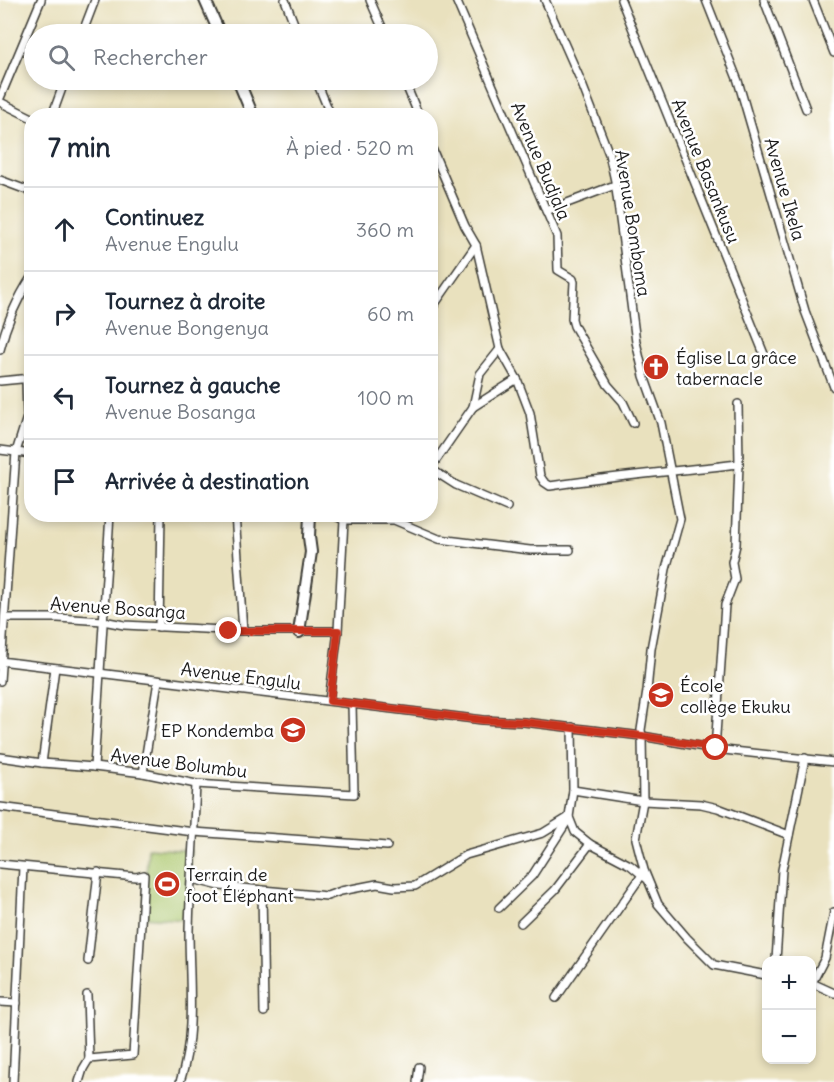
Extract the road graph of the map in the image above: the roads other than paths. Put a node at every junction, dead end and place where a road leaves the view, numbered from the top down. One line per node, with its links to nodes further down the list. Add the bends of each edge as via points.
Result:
1 (41, 0): 12 (street)
2 (95, 0): 13 (street)
3 (205, 0): 14 (street)
4 (285, 0): 15 (street)
5 (370, 0): 16 (street)
6 (456, 0): 34 (street, Avenue Budjala)
7 (545, 0): 32 (street, Avenue Bomboma, via 609,154)
8 (621, 0): 40 (street, Avenue Basankusu)
9 (706, 0): 42 (street, Avenue Ikela, via 738,81 805,311)
10 (764, 0): 28 (street)
11 (813, 0): 18 (street)
12 (31, 24)
13 (86, 24)
14 (216, 24)
15 (294, 24)
16 (381, 24)
17 (24, 41): 23 (street)
18 (834, 53)
19 (61, 90): 24 (street)
20 (242, 90): 25 (street)
21 (320, 90): 26 (street)
22 (408, 90): 27 (street)
23 (0, 100): 29 (street)
24 (55, 108)
25 (250, 108)
26 (328, 108)
27 (415, 108)
28 (806, 109)
29 (24, 114)
30 (438, 163): 35 (street)
31 (0, 180): 33 (street)
32 (615, 185): 34 (street); 56 (street, Avenue Bomboma, via 636,342 661,423)
33 (24, 189)
34 (546, 211): 49 (street, Avenue Budjala, via 557,236 558,270 574,282 574,326)
35 (476, 245): 37 (street); 38 (street)
36 (24, 287): 39 (street)
37 (438, 300)
38 (500, 349): 44 (street); 48 (street, via 480,374)
39 (0, 350)
40 (764, 354)
41 (834, 360): 42 (street)
42 (825, 362): 46 (street, Avenue Ikela)
43 (24, 378): 45 (street)
44 (517, 379): 48 (street); 56 (street, via 530,413 540,476 550,486)
45 (0, 381)
46 (834, 387)
47 (738, 404): 55 (street)
48 (473, 406): 54 (street)
49 (633, 423)
50 (24, 430): 52 (street)
51 (0, 450): 52 (street)
52 (16, 452): 53 (street); 66 (street)
53 (24, 453)
54 (438, 458)
55 (739, 464): 56 (street); 81 (street, via 732,562 735,579 725,605)
56 (671, 472): 80 (street, Avenue Bomboma, via 680,519 653,638)
57 (438, 473): 58 (street)
58 (507, 507)
59 (109, 522): 67 (street)
60 (161, 522): 68 (street)
61 (236, 522): 69 (street)
62 (310, 522): 71 (street, via 311,552)
63 (344, 522): 70 (street)
64 (406, 522): 65 (street, via 439,539 530,550)
65 (570, 550)
66 (5, 618): 67 (street, Avenue Bosanga); 72 (street)
67 (103, 621): 68 (street, Avenue Bosanga); 74 (street)
68 (159, 627): 69 (street, Avenue Bosanga)
69 (243, 631): 71 (street, Avenue Bosanga)
70 (338, 631): 71 (street, Avenue Bosanga); 77 (street)
71 (299, 632)
72 (1, 662): 73 (street, Avenue Engulu); 75 (street)
73 (55, 668): 74 (street, Avenue Engulu); 85 (street)
74 (100, 674): 76 (street, Avenue Engulu); 86 (street)
75 (0, 681)
76 (158, 681): 77 (street, Avenue Engulu); 87 (street)
77 (330, 701): 78 (street, Avenue Engulu)
78 (352, 704): 79 (street, Avenue Engulu); 88 (street, Avenue Bolumbu, via 354,794)
79 (572, 727): 80 (street, Avenue Engulu); 89 (street)
80 (642, 736): 81 (street, Avenue Engulu); 90 (street, Avenue Bomboma)
81 (716, 748): 83 (street, Avenue Engulu)
82 (0, 758): 85 (street, Avenue Bolumbu)
83 (805, 758): 84 (street, Avenue Engulu); 94 (street)
84 (834, 762)
85 (42, 763): 86 (street, Avenue Bolumbu)
86 (94, 767): 87 (street, Avenue Bolumbu)
87 (143, 772): 88 (street, Avenue Bolumbu)
88 (196, 784): 93 (street)
89 (573, 790): 90 (street); 92 (street)
90 (643, 801): 94 (street, via 710,806); 102 (street, Avenue Bomboma, via 636,839)
91 (0, 807): 93 (street)
92 (569, 817): 95 (street, via 575,832); 103 (street, via 543,833 466,855 415,885 378,884 327,896); 104 (street, via 532,876)
93 (194, 831): 96 (street); 101 (street)
94 (789, 835): 107 (street, via 782,870)
95 (590, 844): 100 (street); 106 (street, via 555,890)
96 (387, 846)
97 (0, 864): 98 (street)
98 (23, 867): 99 (street); 116 (street)
99 (98, 872): 108 (street); 118 (street, via 144,875 133,1054)
100 (642, 875): 102 (street); 114 (street)
101 (192, 879): 103 (street); 122 (street, via 190,1029)
102 (649, 880): 109 (street, Avenue Bomboma, via 658,904 714,965)
103 (262, 890): 117 (street)
104 (499, 908)
105 (834, 912): 110 (street, via 825,958)
106 (521, 923)
107 (776, 956)
108 (88, 961)
109 (762, 974)
110 (816, 975)
111 (816, 985): 112 (street)
112 (834, 993)
113 (87, 995): 118 (street)
114 (556, 998)
115 (0, 1002): 116 (street)
116 (17, 1003): 120 (street)
117 (264, 1012)
118 (89, 1059): 121 (street)
119 (419, 1066): 123 (street)
120 (13, 1082)
121 (79, 1082)
122 (180, 1082)
123 (417, 1082)

